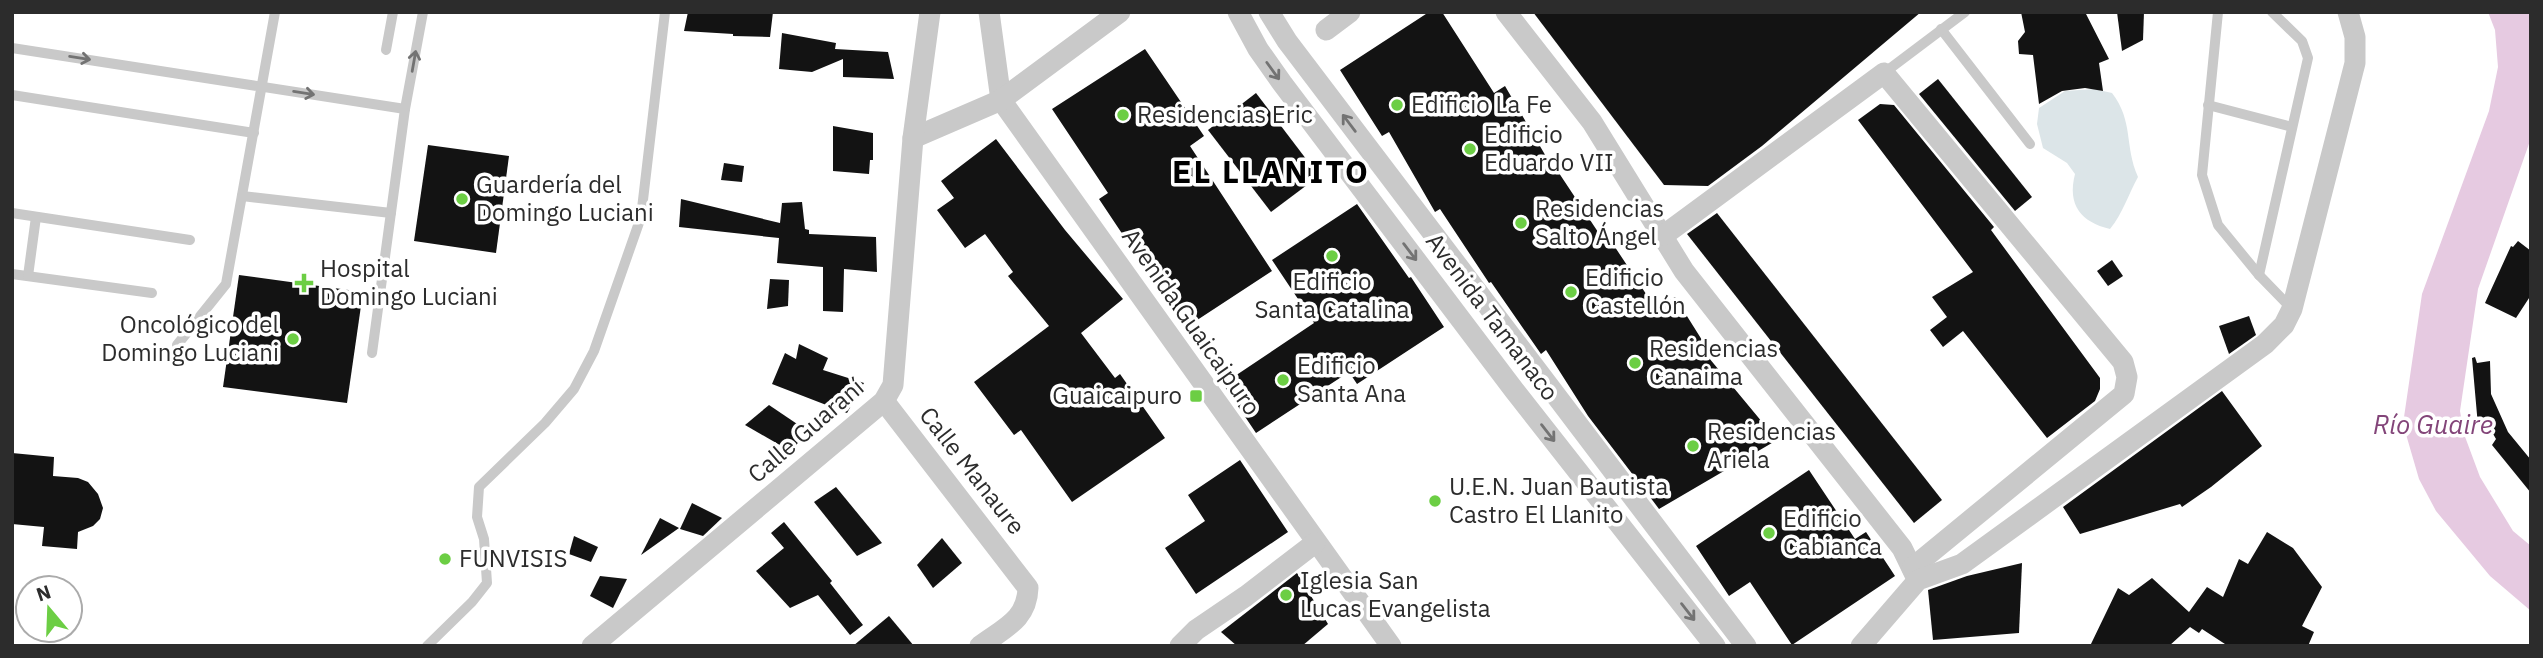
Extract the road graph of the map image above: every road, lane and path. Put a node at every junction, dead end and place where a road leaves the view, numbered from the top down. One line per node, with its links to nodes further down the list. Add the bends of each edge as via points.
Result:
1 (275, 12): 21 (lane)
2 (393, 12): 19 (lane)
3 (423, 12): 25 (lane, one-way to 3)
4 (665, 12): 46 (lane, via 641,217 594,351 573,389 545,423 479,487 477,517 484,539 487,583)
5 (930, 12): 28 (street, Calle Guaraní)
6 (989, 12): 23 (street, Avenida Guaicaipuro)
7 (1120, 12): 23 (street)
8 (1238, 12): 51 (street, Avenida Tamanaco, one-way to 51, via 1290,94)
9 (1269, 12): 52 (street, Avenida Tamanaco, one-way to 9)
10 (1350, 12): 17 (street)
11 (1506, 12): 34 (street, via 1592,122)
12 (1965, 12): 16 (lane)
13 (2218, 12): 24 (lane)
14 (2272, 12): 26 (lane, via 2302,41 2308,58)
15 (2348, 12): 40 (street, via 2355,37 2355,63)
16 (1941, 29): 20 (lane); 29 (lane)
17 (1326, 30)
18 (12, 48): 21 (lane, one-way to 21)
19 (386, 50)
20 (1884, 74): 34 (street); 45 (street, via 2123,362 2127,377 2124,394)
21 (261, 86): 25 (lane, one-way to 25); 27 (lane)
22 (12, 95): 27 (lane)
23 (1001, 100): 28 (street); 44 (street, Avenida Guaicaipuro)
24 (2208, 105): 26 (lane); 37 (lane, via 2202,175 2218,225)
25 (405, 109): 32 (lane)
26 (2292, 127): 37 (lane)
27 (254, 133): 30 (lane)
28 (914, 138): 43 (street, Calle Guaraní, via 893,385)
29 (2029, 144)
30 (242, 196): 32 (lane); 41 (lane, via 226,285)
31 (12, 214): 33 (lane)
32 (391, 214): 42 (lane)
33 (36, 217): 35 (lane); 38 (lane)
34 (1664, 235): 45 (street, via 1684,271 1902,548)
35 (190, 240)
36 (12, 274): 38 (lane)
37 (2259, 275): 40 (lane)
38 (28, 276): 39 (lane)
39 (152, 293)
40 (2292, 309): 45 (street, via 2265,344 1962,564)
41 (177, 345)
42 (372, 353)
43 (884, 401): 47 (street, Calle Guaraní); 48 (street, Calle Manaure, via 1028,588 1021,614)
44 (1315, 543): 49 (street); 50 (street, Avenida Guaicaipuro)
45 (1915, 574): 53 (street, via 1887,619)
46 (427, 646)
47 (592, 646)
48 (980, 646)
49 (1180, 646)
50 (1391, 646)
51 (1715, 646)
52 (1746, 646)
53 (1861, 646)

